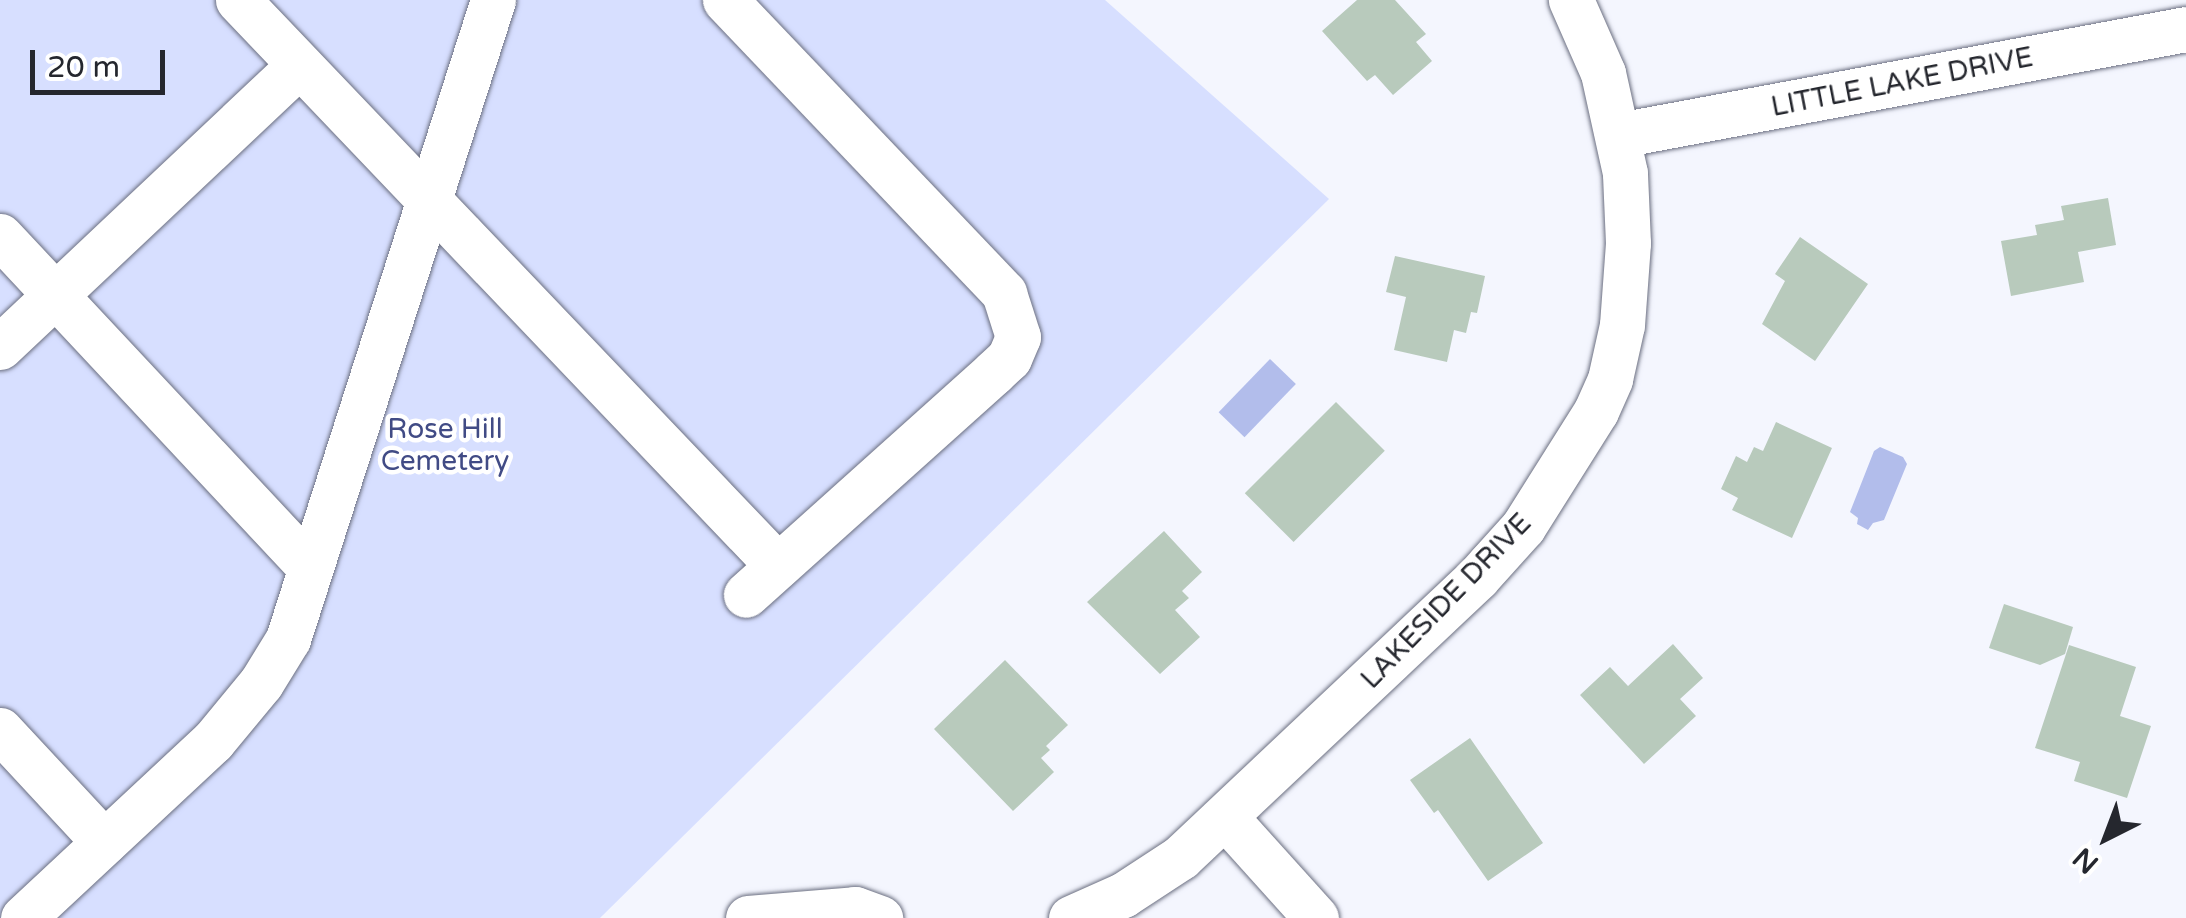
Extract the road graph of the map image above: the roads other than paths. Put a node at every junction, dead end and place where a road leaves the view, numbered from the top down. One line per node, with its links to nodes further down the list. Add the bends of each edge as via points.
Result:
1 (238, 0): 6 (street)
2 (493, 0): 8 (street)
3 (724, 0): 8 (street, via 1004,293 1018,337 992,374 762,581)
4 (1571, 0): 7 (street, LAKESIDE DRIVE, via 1602,72)
5 (2186, 29): 7 (street, LITTLE LAKE DRIVE)
6 (299, 64): 8 (street); 10 (street)
7 (1619, 135): 14 (street, LAKESIDE DRIVE, via 1628,242 1622,325 1610,379 1563,470 1478,578)
8 (429, 200): 12 (street)
9 (0, 236): 10 (street)
10 (55, 294): 11 (street); 12 (street)
11 (0, 346)
12 (310, 567): 15 (street, via 288,639 261,683 213,741)
13 (0, 730): 15 (street)
14 (1226, 819): 19 (street, LAKESIDE DRIVE, via 1138,886); 20 (street)
15 (104, 842): 17 (street)
16 (868, 913): 18 (street)
17 (23, 918)
18 (748, 918)
19 (1071, 918)
20 (1316, 918)

